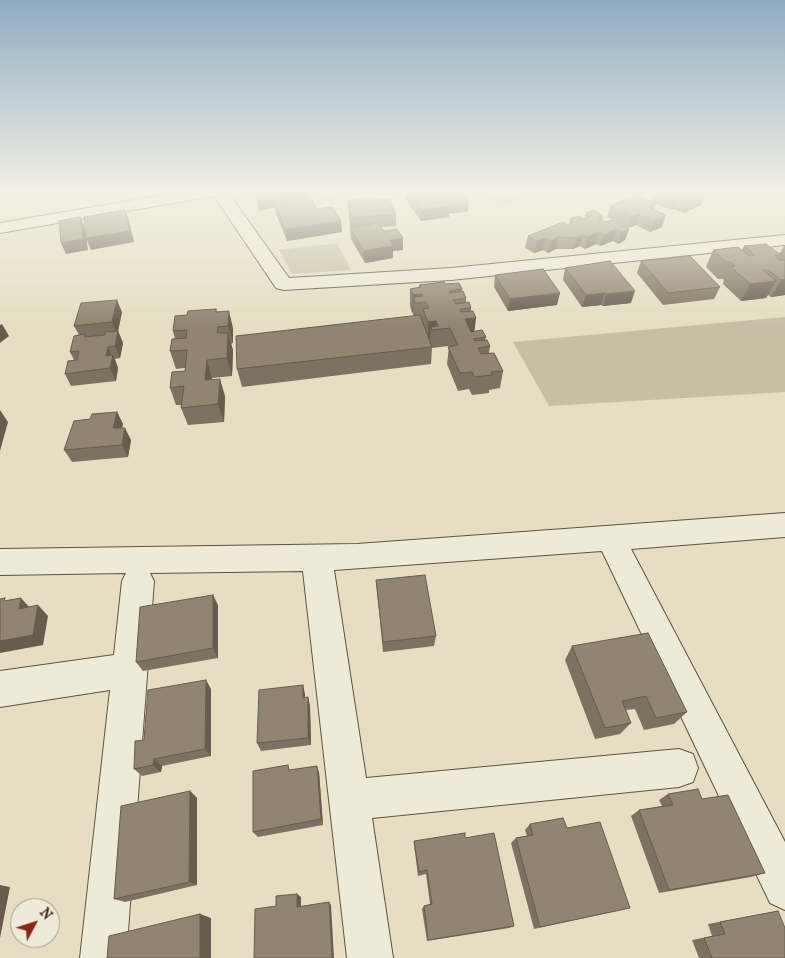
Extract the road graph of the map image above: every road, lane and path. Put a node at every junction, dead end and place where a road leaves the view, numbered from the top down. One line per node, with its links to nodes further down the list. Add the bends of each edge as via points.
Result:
1 (250, 236): 2 (street, via 283,284 451,274)
2 (785, 240)
3 (785, 525): 4 (street)
4 (610, 537): 5 (street); 12 (street)
5 (317, 558): 6 (street); 11 (street)
6 (0, 562)
7 (138, 581): 8 (street)
8 (130, 670): 9 (street); 13 (street)
9 (0, 689)
10 (679, 768): 11 (street)
11 (349, 800): 14 (street)
12 (785, 888)
13 (103, 958)
14 (370, 958)

